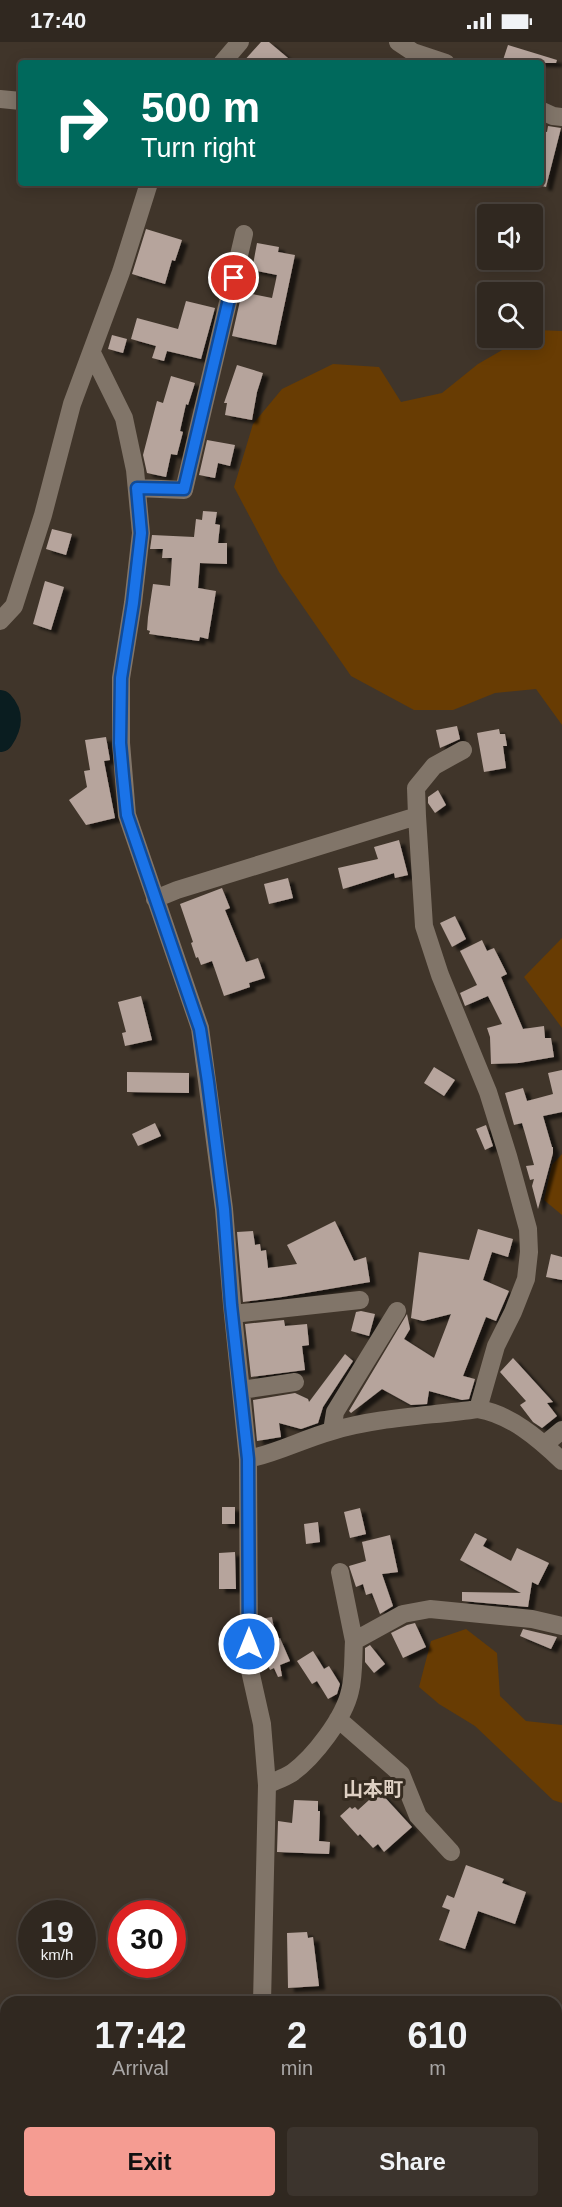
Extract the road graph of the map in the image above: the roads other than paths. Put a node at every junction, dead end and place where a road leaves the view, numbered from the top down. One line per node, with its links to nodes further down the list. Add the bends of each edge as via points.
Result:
1 (240, 42): 3 (street)
2 (398, 42): 4 (street)
3 (225, 60)
4 (437, 60)
5 (0, 99): 6 (street)
6 (18, 101)
7 (544, 112): 8 (street)
8 (562, 117)
9 (148, 186): 11 (street)
10 (244, 234): 12 (street, via 184,489)
11 (92, 353): 12 (street, via 124,418); 13 (street, via 72,404 14,606)
12 (137, 488): 16 (street, via 141,533 121,678 120,743 127,815)
13 (0, 621)
14 (463, 750): 15 (street, via 434,766 416,788)
15 (417, 816): 16 (street); 22 (street, via 424,926 491,1101 528,1229 526,1279 496,1346)
16 (155, 899): 19 (street, via 200,1029 224,1209)
17 (360, 1300): 19 (street)
18 (397, 1311): 24 (street, via 335,1412)
19 (232, 1314): 21 (street)
20 (295, 1382): 21 (street)
21 (241, 1390): 26 (street)
22 (478, 1410): 24 (street, via 387,1418); 25 (street, via 495,1412)
23 (562, 1430): 25 (street)
24 (332, 1431): 26 (street)
25 (545, 1444): 27 (street)
26 (248, 1459): 32 (street, via 249,1666 262,1724)
27 (562, 1461)
28 (340, 1572): 30 (street)
29 (562, 1626): 30 (street, via 532,1619 430,1609 403,1614)
30 (354, 1641): 31 (street, via 351,1690)
31 (338, 1719): 32 (street, via 305,1762); 33 (street, via 401,1774 418,1816)
32 (267, 1785): 34 (street)
33 (451, 1852)
34 (262, 1996)

